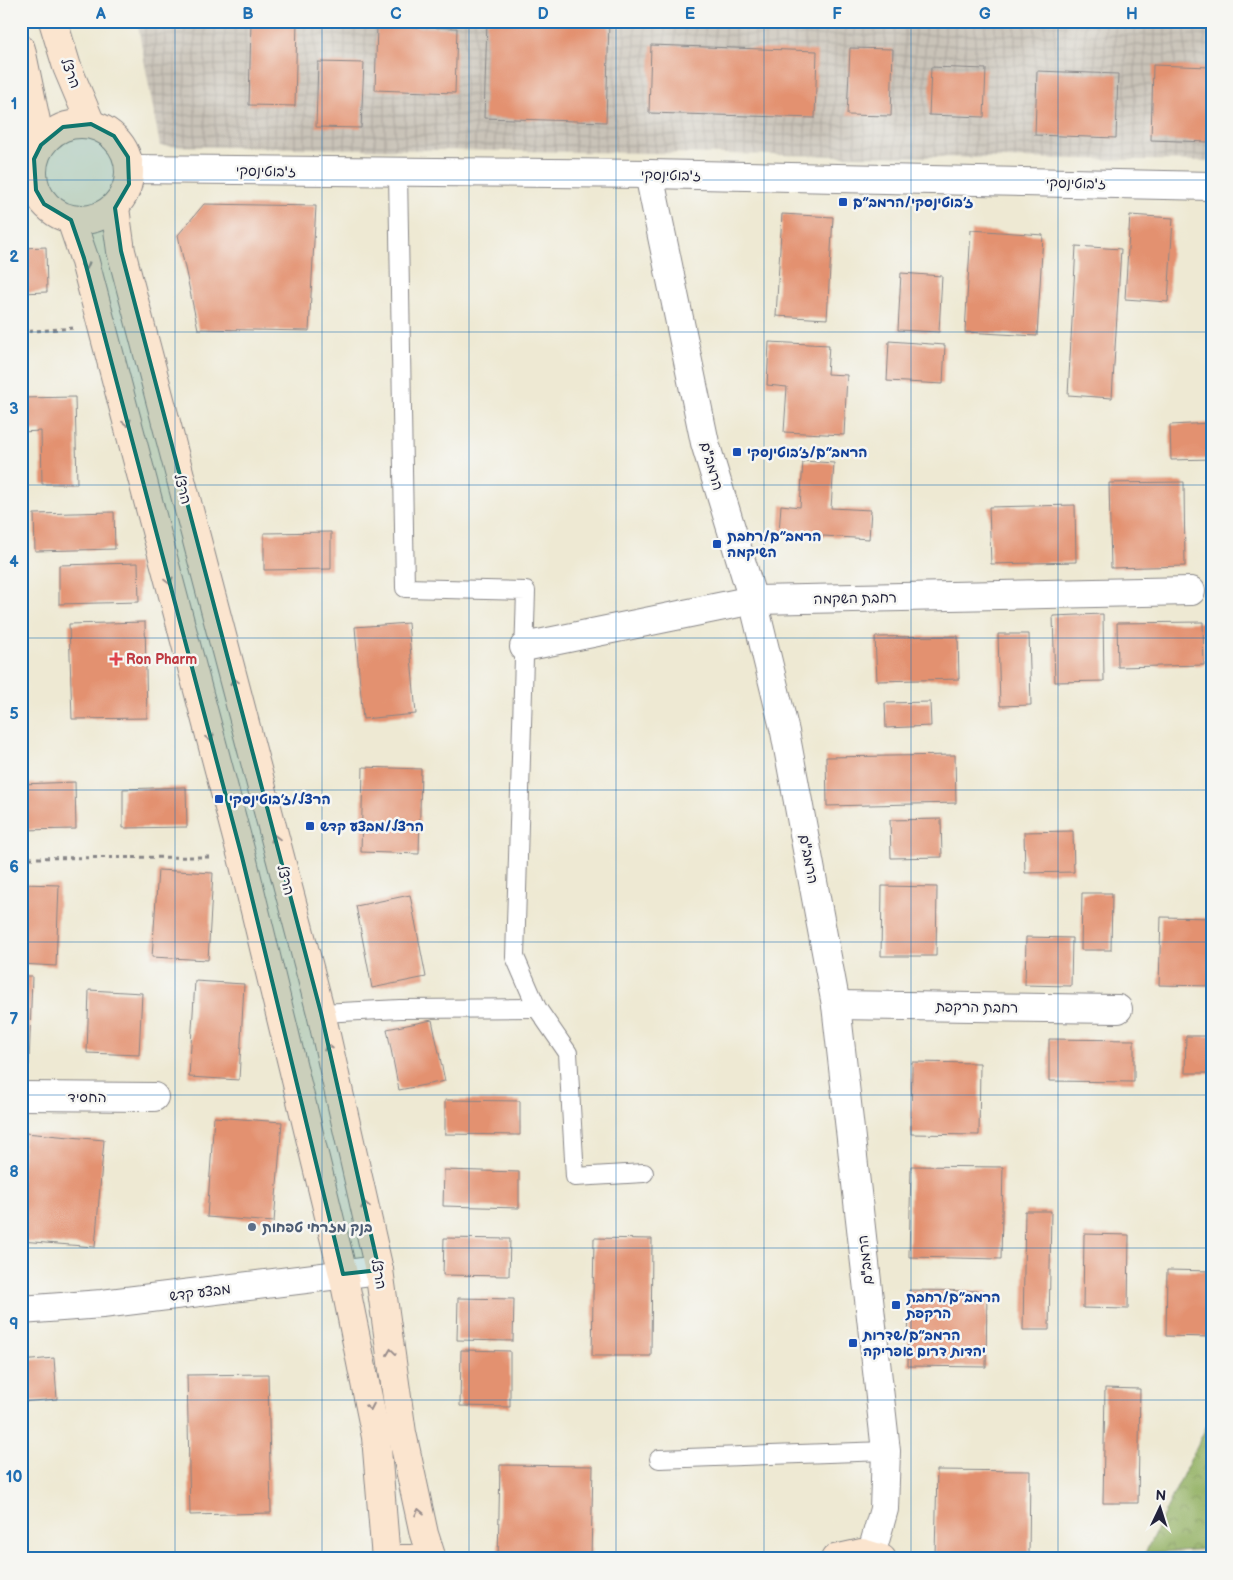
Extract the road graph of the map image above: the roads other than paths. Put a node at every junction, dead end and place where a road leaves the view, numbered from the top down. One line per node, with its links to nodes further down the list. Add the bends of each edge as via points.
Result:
1 (53, 21): 3 (main road, הרצל, via 67,67)
2 (21, 49): 4 (main road)
3 (91, 124): 4 (main road, via 63,127 50,134); 5 (main road, via 118,141 128,157)
4 (41, 145): 10 (main road, via 34,159 32,175 36,190 44,204)
5 (130, 169): 6 (street, ז'בוטינסקי); 9 (main road, via 129,184)
6 (398, 172): 7 (street, ז'בוטינסקי); 13 (lane, via 406,588 526,591)
7 (649, 174): 8 (street, ז'בוטינסקי); 12 (street, הרמב"ם, via 705,443)
8 (1212, 186)
9 (115, 208): 10 (main road, via 87,221); 17 (main road, הרצל, one-way to 9, via 121,251)
10 (71, 220): 22 (main road, one-way to 22, via 242,857)
11 (1191, 591): 12 (street, רחבת השקמה)
12 (753, 600): 13 (street, רחבת השקמה); 14 (street, הרמב"ם, via 785,732)
13 (524, 647): 15 (lane, via 515,957)
14 (836, 1005): 16 (street, רחבת הרקפת); 24 (street, הרמב"ם)
15 (537, 1008): 17 (lane); 20 (lane, via 568,1054 574,1177)
16 (1118, 1009)
17 (321, 1013): 21 (main road, הרצל, one-way to 17)
18 (21, 1096): 19 (street, החסיד)
19 (154, 1097)
20 (644, 1173)
21 (379, 1270): 22 (street, מבצע קדש); 30 (main road, הרצל, one-way to 21, via 402,1433)
22 (343, 1274): 23 (street, מבצע קדש, via 102,1304); 27 (main road, one-way to 27, via 376,1437)
23 (21, 1310)
24 (886, 1451): 25 (lane); 26 (street, הרמב"ם, via 884,1509)
25 (659, 1459)
26 (877, 1557): 31 (main road, via 852,1554)
27 (386, 1559)
28 (401, 1559): 29 (main road)
29 (423, 1559)
30 (432, 1559)
31 (835, 1559)

